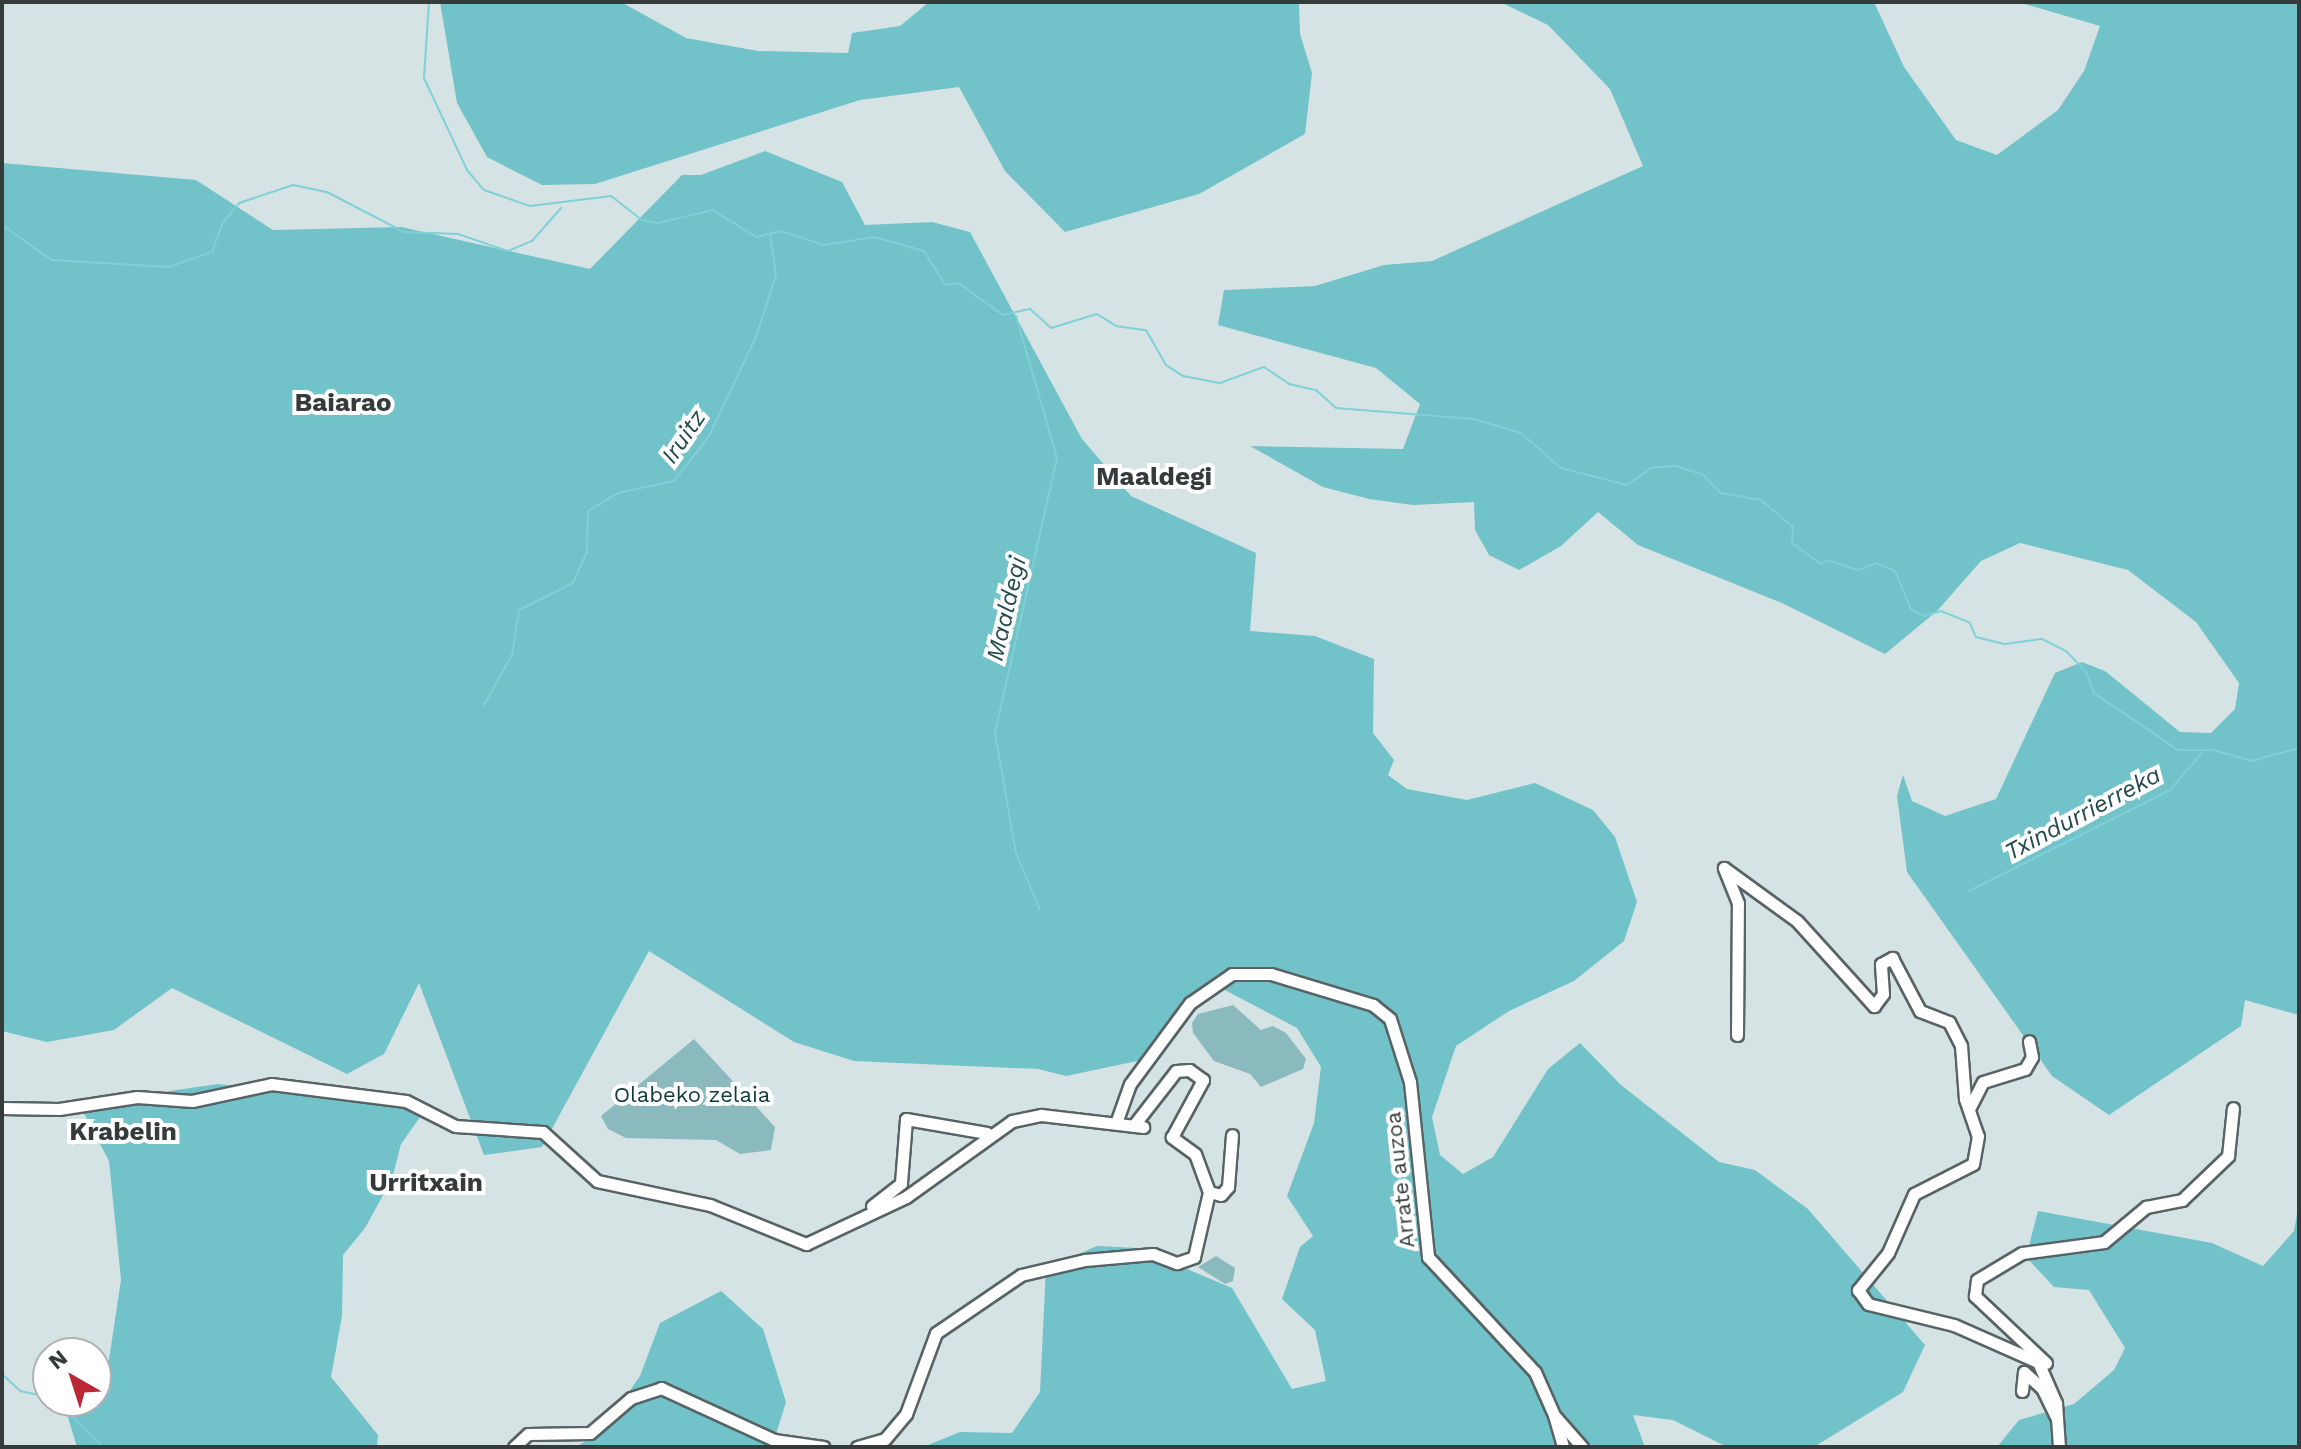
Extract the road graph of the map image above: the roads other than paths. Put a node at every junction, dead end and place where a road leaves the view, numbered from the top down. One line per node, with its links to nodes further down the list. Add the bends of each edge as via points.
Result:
1 (1737, 1035): 4 (street, via 1738,903 1724,868 1797,921 1874,1006 1883,994 1881,964 1892,958 1920,1011 1949,1022 1957,1032)
2 (2029, 1041): 4 (street, via 2032,1057 2025,1069 1983,1082)
3 (2233, 1108): 11 (street, via 2228,1156 2182,1200 2146,1207 2104,1242 2022,1253 1977,1280 1975,1296 2046,1362)
4 (1969, 1109): 11 (street, via 1978,1136 1973,1164 1914,1194 1888,1253 1858,1290 1877,1307 1985,1336 2038,1362)
5 (3, 1111): 10 (street, via 137,1097 192,1101 271,1084 351,1093 406,1101 455,1126 543,1132 597,1181 710,1205 797,1243)
6 (1116, 1123): 7 (street, via 1041,1115); 9 (street, via 1138,1126 1165,1080 1189,1070 1204,1087 1172,1137 1195,1154); 13 (street, Arrate auzoa, via 1130,1084 1190,1003 1232,974 1271,974 1373,1005 1390,1019 1410,1082 1428,1257 1535,1372)
7 (987, 1133): 10 (street, via 906,1197); 10 (street, via 906,1119 901,1183)
8 (1232, 1135): 9 (street, via 1228,1187)
9 (1212, 1194): 17 (street, via 1202,1243 1186,1262 1145,1254 1032,1270 949,1320 927,1349 906,1414 885,1439)
10 (842, 1227)
11 (2045, 1374): 14 (street)
12 (2022, 1391): 14 (street, via 2024,1372 2042,1388)
13 (1554, 1415): 18 (street, Arrate auzoa); 19 (street, Arrate auzoa)
14 (2057, 1419): 20 (street)
15 (514, 1447): 16 (street, via 528,1434 590,1433 631,1398 661,1388 774,1440)
16 (824, 1447)
17 (857, 1447)
18 (1563, 1447)
19 (1582, 1447)
20 (2059, 1447)

